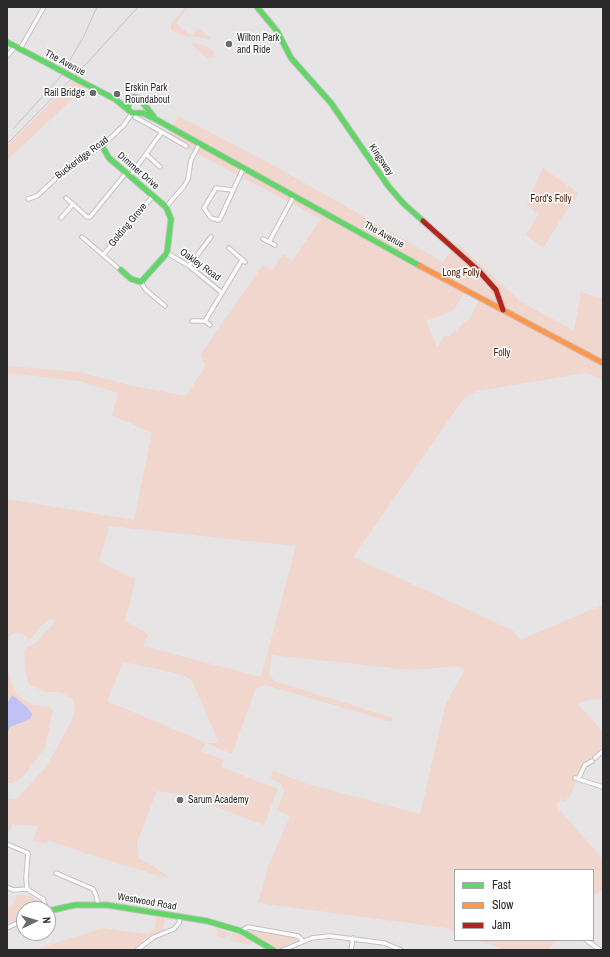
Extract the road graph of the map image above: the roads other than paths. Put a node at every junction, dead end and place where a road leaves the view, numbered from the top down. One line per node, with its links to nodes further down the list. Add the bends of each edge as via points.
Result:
1 (44, 7): 4 (street)
2 (257, 7): 42 (street, Kingsway, via 276,31 291,58 331,103 389,187 404,204 480,271 496,290)
3 (7, 42): 4 (street, The Avenue)
4 (18, 48): 5 (street); 6 (street, The Avenue, bridge)
5 (7, 56)
6 (115, 99): 7 (street, The Avenue); 9 (street, The Avenue)
7 (129, 100): 8 (street, The Avenue, via 136,97); 9 (street)
8 (143, 102): 10 (street, via 143,108); 12 (street, The Avenue)
9 (128, 108): 11 (street, The Avenue)
10 (139, 112): 11 (street, The Avenue); 12 (street, The Avenue)
11 (134, 115): 13 (street); 15 (street, Buckeridge Road)
12 (157, 120): 14 (street, The Avenue)
13 (162, 132): 16 (street); 17 (street)
14 (199, 145): 19 (street, The Avenue); 27 (street, via 191,160 188,179)
15 (102, 146): 20 (street, Dimmer Drive, via 109,158); 25 (street, Buckeridge Road, via 66,169 37,196)
16 (186, 146)
17 (146, 154): 18 (street); 20 (street)
18 (160, 167)
19 (243, 169): 21 (street); 23 (street, The Avenue)
20 (128, 174): 22 (street, Dimmer Drive); 26 (street, via 90,217)
21 (232, 190): 21 (street, via 215,190 204,208 211,218 220,219 233,194)
22 (153, 196): 27 (street, Dimmer Drive); 36 (street, Golding Grove)
23 (294, 196): 32 (street); 42 (street, The Avenue)
24 (66, 198): 26 (street)
25 (28, 199)
26 (73, 204): 28 (street)
27 (166, 207): 35 (street, Oakley Road, via 172,224)
28 (61, 218)
29 (82, 237): 36 (street, Golding Grove)
30 (211, 237): 37 (street)
31 (263, 239): 32 (street)
32 (269, 242): 33 (street)
33 (275, 245)
34 (229, 248): 40 (street, Oakley Road, via 244,261)
35 (167, 253): 37 (street, Oakley Road); 39 (street, Oakley Road)
36 (103, 254): 38 (street, Golding Grove)
37 (189, 266): 40 (street, Oakley Road)
38 (119, 268): 39 (street, via 131,279)
39 (141, 282): 41 (street, via 145,289)
40 (221, 292): 44 (street, Oakley Road)
41 (165, 306)
42 (503, 310): 46 (street, The Avenue)
43 (192, 321): 44 (street)
44 (205, 321): 45 (street)
45 (210, 325)
46 (603, 363)
47 (603, 751): 48 (street, via 585,765 576,779)
48 (603, 787)
49 (7, 844): 52 (street, via 28,853)
50 (56, 873): 54 (street, via 93,889)
51 (7, 887): 52 (street, via 14,890)
52 (27, 889): 53 (street)
53 (44, 901)
54 (98, 904): 55 (street, Westwood Road); 56 (street, Westwood Road)
55 (56, 909)
56 (180, 917): 57 (street, Westwood Road, via 216,923); 61 (street, via 174,929 154,937)
57 (241, 931): 59 (street, Westwood Road, via 248,927 298,936); 62 (street, Westwood Road)
58 (353, 938): 59 (street, via 330,936); 64 (street); 65 (street, via 384,943)
59 (303, 941): 63 (street)
60 (587, 941): 66 (street)
61 (137, 950)
62 (273, 950)
63 (283, 950)
64 (351, 950)
65 (401, 950)
66 (600, 950)

